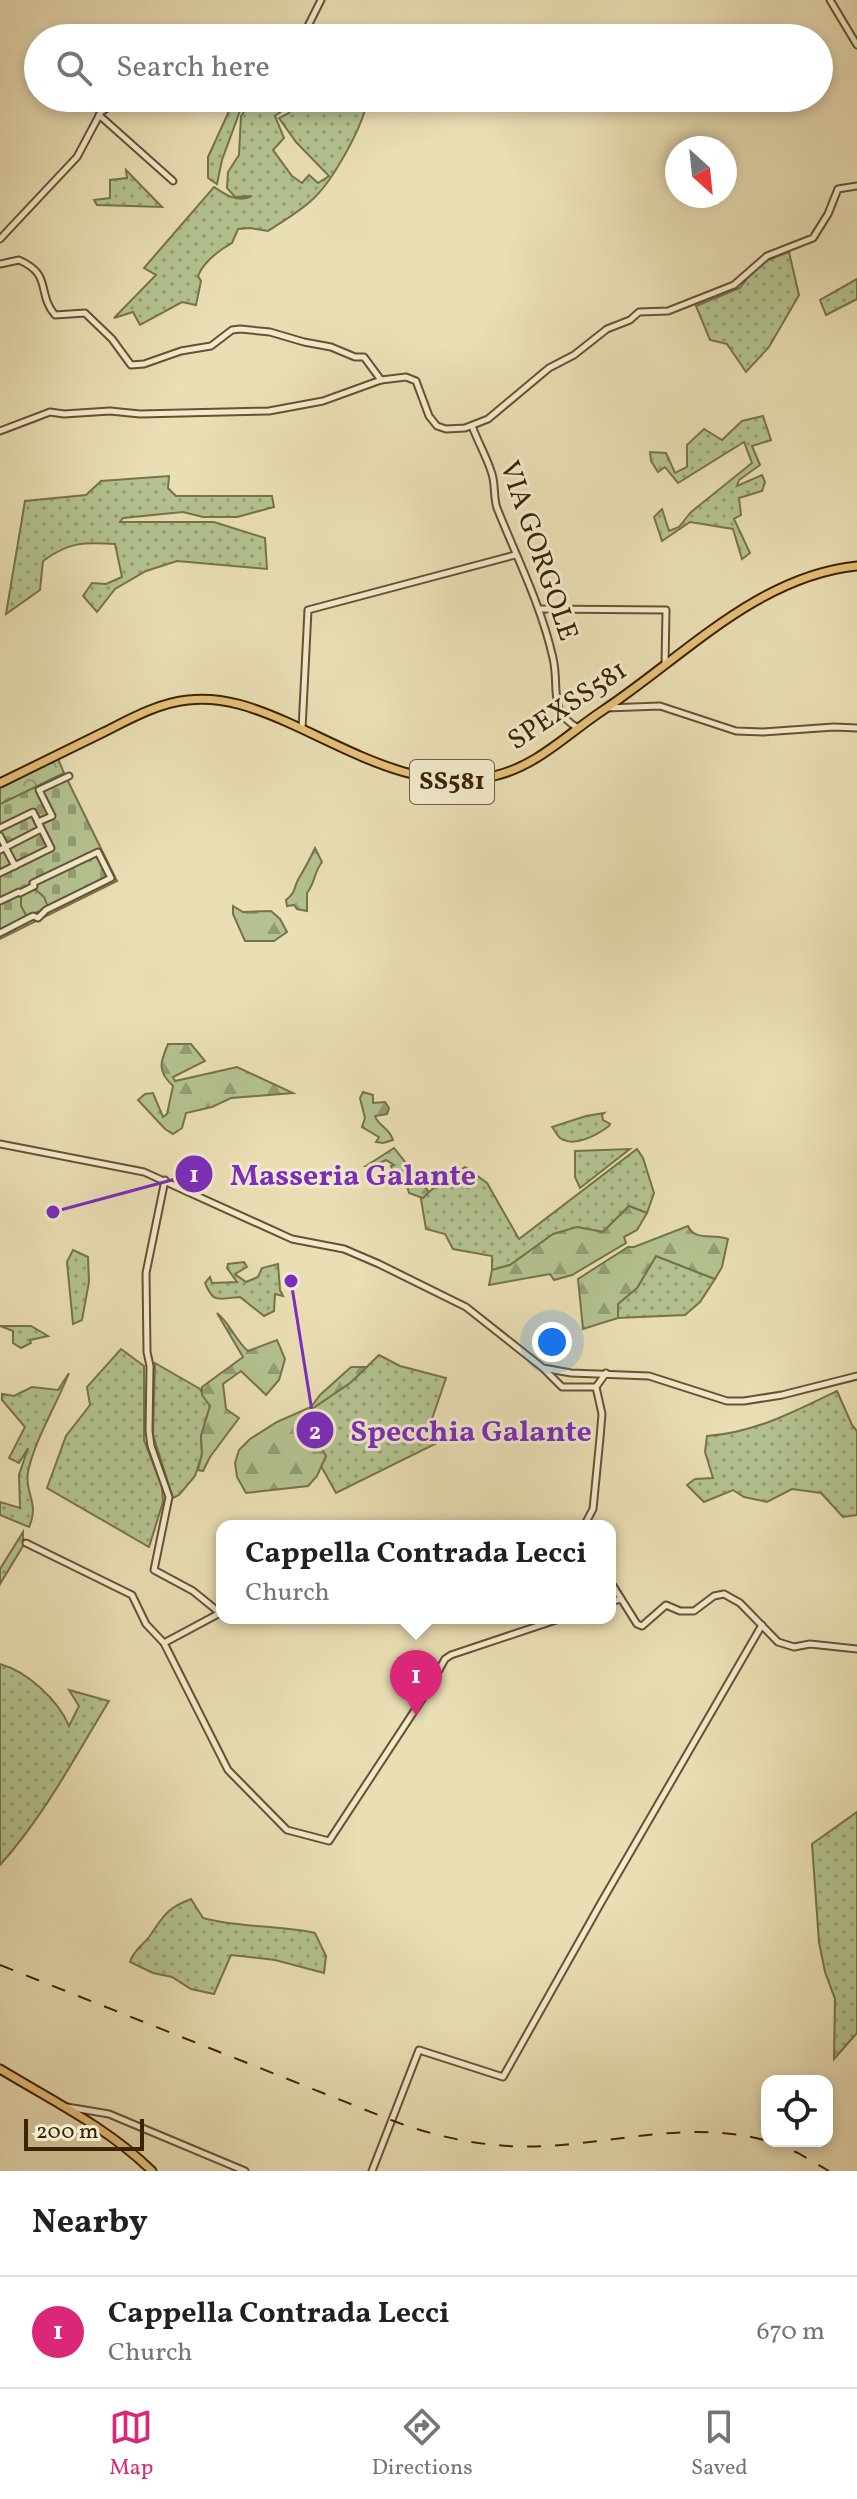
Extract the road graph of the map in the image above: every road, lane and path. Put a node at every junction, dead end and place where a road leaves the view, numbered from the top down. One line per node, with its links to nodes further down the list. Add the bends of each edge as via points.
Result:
1 (321, 0): 3 (street)
2 (830, 0): 4 (street)
3 (309, 24)
4 (857, 45)
5 (103, 112): 6 (street)
6 (99, 115): 7 (street); 9 (street, via 77,157)
7 (173, 181)
8 (857, 186): 12 (street, via 838,189 813,238 767,256 734,285 668,311 639,312 607,329)
9 (0, 239)
10 (0, 264): 11 (street, via 19,260 36,270 55,315 85,313 131,365 211,346 240,329 364,357)
11 (381, 380): 12 (street, via 413,378 437,426); 13 (street, via 323,401 269,411 50,412)
12 (472, 426): 14 (street, VIA GORGOLE, via 492,473 496,505)
13 (0, 431)
14 (515, 555): 16 (street, VIA GORGOLE); 20 (street, via 308,610)
15 (857, 566): 17 (main road, SPEXSS581 / SS581, via 777,591 733,615)
16 (540, 609): 17 (street, via 666,610); 21 (street, VIA GORGOLE, via 554,661 558,711)
17 (665, 666): 18 (main road, SPEXSS581 / SS581)
18 (605, 709): 19 (street, via 660,706 736,731); 21 (main road, SPEXSS581 / SS581)
19 (857, 728)
20 (302, 729): 21 (main road, SPEXSS581 / SS581, via 386,766 455,782 515,770); 23 (main road, SPEXSS581 / SS581, via 236,702 187,700 144,712)
21 (579, 729)
22 (69, 776): 24 (street, via 39,790 52,816)
23 (0, 783)
24 (38, 822): 25 (street, via 33,812); 26 (street)
25 (0, 828)
26 (41, 829): 28 (street); 29 (street, via 51,848)
27 (0, 836): 28 (street)
28 (3, 848): 29 (street)
29 (15, 866): 30 (street)
30 (0, 873)
31 (0, 901): 32 (street, via 98,852 111,878 46,910 40,918 33,916)
32 (0, 933)
33 (0, 1144): 34 (street)
34 (165, 1180): 35 (street, via 292,1239 344,1249 392,1270 466,1307); 44 (street, via 146,1273 149,1431 169,1497 154,1570)
35 (543, 1368): 36 (street); 38 (street, via 562,1387)
36 (606, 1373): 37 (street, via 649,1376 727,1401 782,1395); 38 (street)
37 (857, 1376)
38 (596, 1387): 39 (street, via 602,1414 593,1509)
39 (587, 1520)
40 (26, 1543): 48 (street, via 132,1595 146,1624)
41 (616, 1591): 42 (street)
42 (621, 1599): 43 (street); 47 (street, via 642,1626 666,1605 694,1611 724,1594)
43 (616, 1600)
44 (216, 1610)
45 (216, 1615): 48 (street)
46 (544, 1624): 48 (street, via 445,1659 329,1841 287,1830 228,1770)
47 (762, 1625): 49 (street, via 778,1642 794,1647); 54 (street, via 503,2077 419,2050)
48 (164, 1643)
49 (857, 1649)
50 (0, 2069): 51 (main road)
51 (66, 2107): 52 (main road); 53 (street, via 109,2114)
52 (152, 2171)
53 (245, 2171)
54 (372, 2171)

